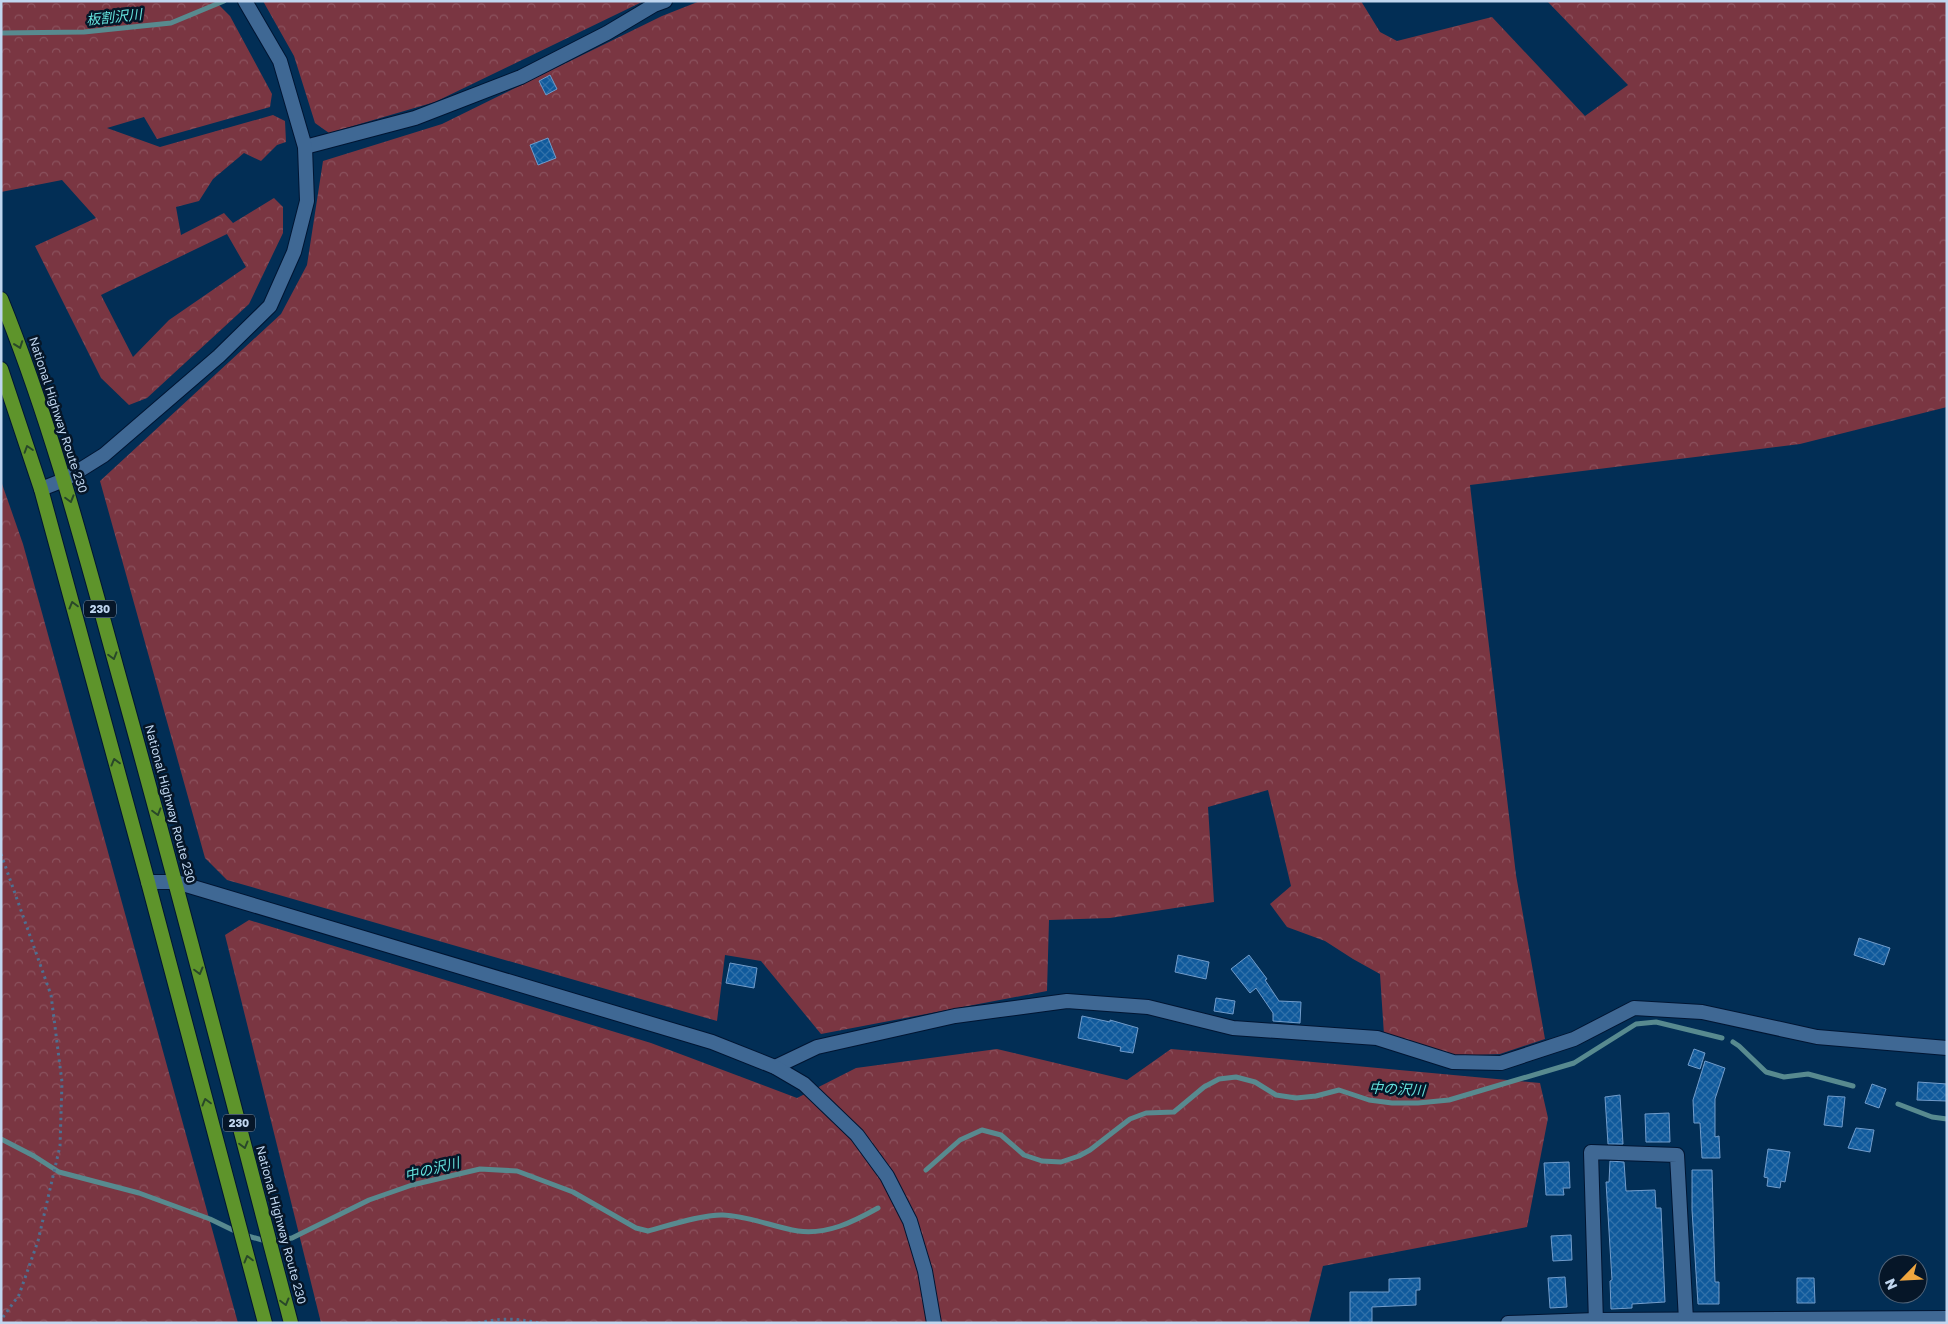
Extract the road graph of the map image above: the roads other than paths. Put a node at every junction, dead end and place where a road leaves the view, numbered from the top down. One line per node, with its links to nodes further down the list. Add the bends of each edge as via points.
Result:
1 (245, 1): 3 (street, via 280,62)
2 (665, 1): 3 (street, via 521,77 415,118)
3 (305, 147): 6 (street, via 307,201 294,252 270,306 219,356 104,455)
4 (1, 299): 6 (highway, National Highway Route 230 / 230, one-way to 6, via 29,371)
5 (1, 368): 7 (highway, 230, one-way to 5)
6 (64, 480): 7 (street); 9 (highway, National Highway Route 230 / 230, one-way to 9)
7 (41, 490): 8 (highway, 230, one-way to 7)
8 (148, 882): 9 (street); 15 (highway, 230, one-way to 8)
9 (176, 882): 11 (street, via 712,1042); 16 (highway, National Highway Route 230 / 230, one-way to 16)
10 (1947, 1048): 11 (street, via 1817,1037 1702,1012 1634,1008 1574,1039 1501,1063 1452,1062 1377,1038 1233,1028 1148,1007 1067,1001 955,1016 816,1047)
11 (775, 1068): 17 (street, via 804,1084 857,1135 887,1176 910,1221 925,1271)
12 (1947, 1318): 13 (street)
13 (1686, 1320): 14 (street); 14 (street, via 1677,1155 1591,1152)
14 (1596, 1321): 18 (street)
15 (265, 1323)
16 (291, 1323)
17 (934, 1323)
18 (1508, 1323)

